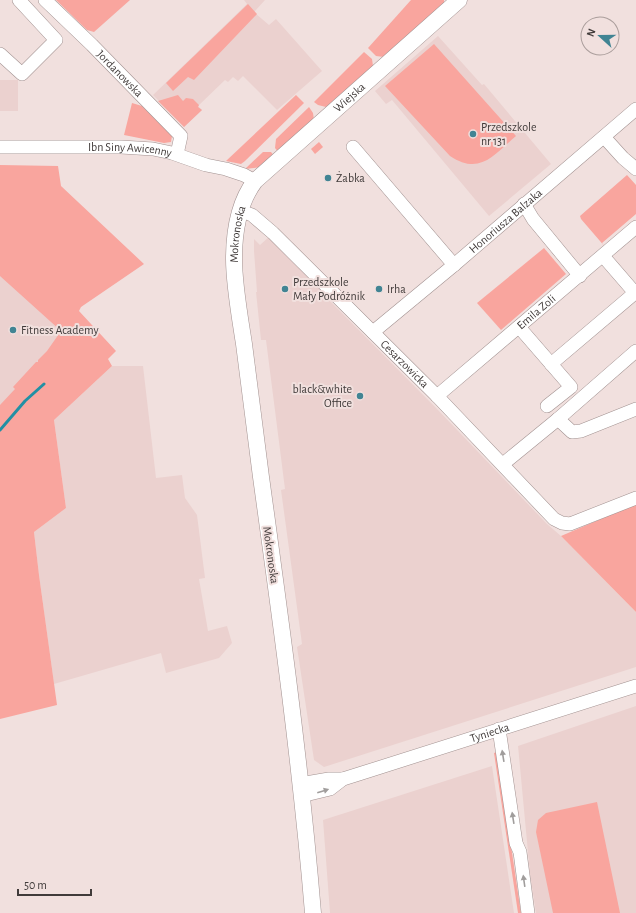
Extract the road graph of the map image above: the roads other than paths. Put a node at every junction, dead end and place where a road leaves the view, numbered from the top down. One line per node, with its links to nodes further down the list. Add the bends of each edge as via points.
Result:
1 (19, 0): 4 (street, via 56,40 22,74)
2 (45, 0): 9 (street, Jordanowska, via 181,136)
3 (459, 0): 11 (main road, Wiejska)
4 (0, 54)
5 (636, 109): 6 (street, Honoriusza Balzaka)
6 (604, 136): 10 (street); 12 (street, Honoriusza Balzaka)
7 (352, 147): 16 (street)
8 (0, 148): 9 (street, Ibn Siny Awicenny, via 121,147)
9 (177, 154): 11 (street, Ibn Siny Awicenny)
10 (636, 169)
11 (255, 181): 13 (main road, Wiejska)
12 (524, 204): 16 (street, Honoriusza Balzaka); 17 (street, via 533,219)
13 (243, 205): 20 (street, Cesarzowicka); 31 (main road, Mokronoska, via 234,249 234,267)
14 (636, 227): 15 (street, Emila Zoli)
15 (603, 256): 17 (street, Emila Zoli); 18 (street)
16 (454, 265): 20 (street, Honoriusza Balzaka)
17 (580, 276): 19 (street, Emila Zoli)
18 (635, 292): 22 (street)
19 (519, 327): 22 (street); 23 (street, Emila Zoli)
20 (373, 332): 23 (street, Cesarzowicka)
21 (636, 351): 26 (street)
22 (551, 364): 24 (street, via 571,387)
23 (437, 396): 27 (street, Cesarzowicka)
24 (547, 406)
25 (636, 409): 26 (street, via 581,431 572,432)
26 (558, 419): 27 (street)
27 (503, 464): 28 (street, Cesarzowicka, via 548,514 562,523 570,524 583,520)
28 (636, 498)
29 (636, 686): 30 (street, Tyniecka)
30 (499, 729): 31 (street, Tyniecka, via 343,779 330,789); 33 (street, one-way to 30)
31 (300, 790): 32 (main road, Mokronoska)
32 (312, 913)
33 (528, 913)

